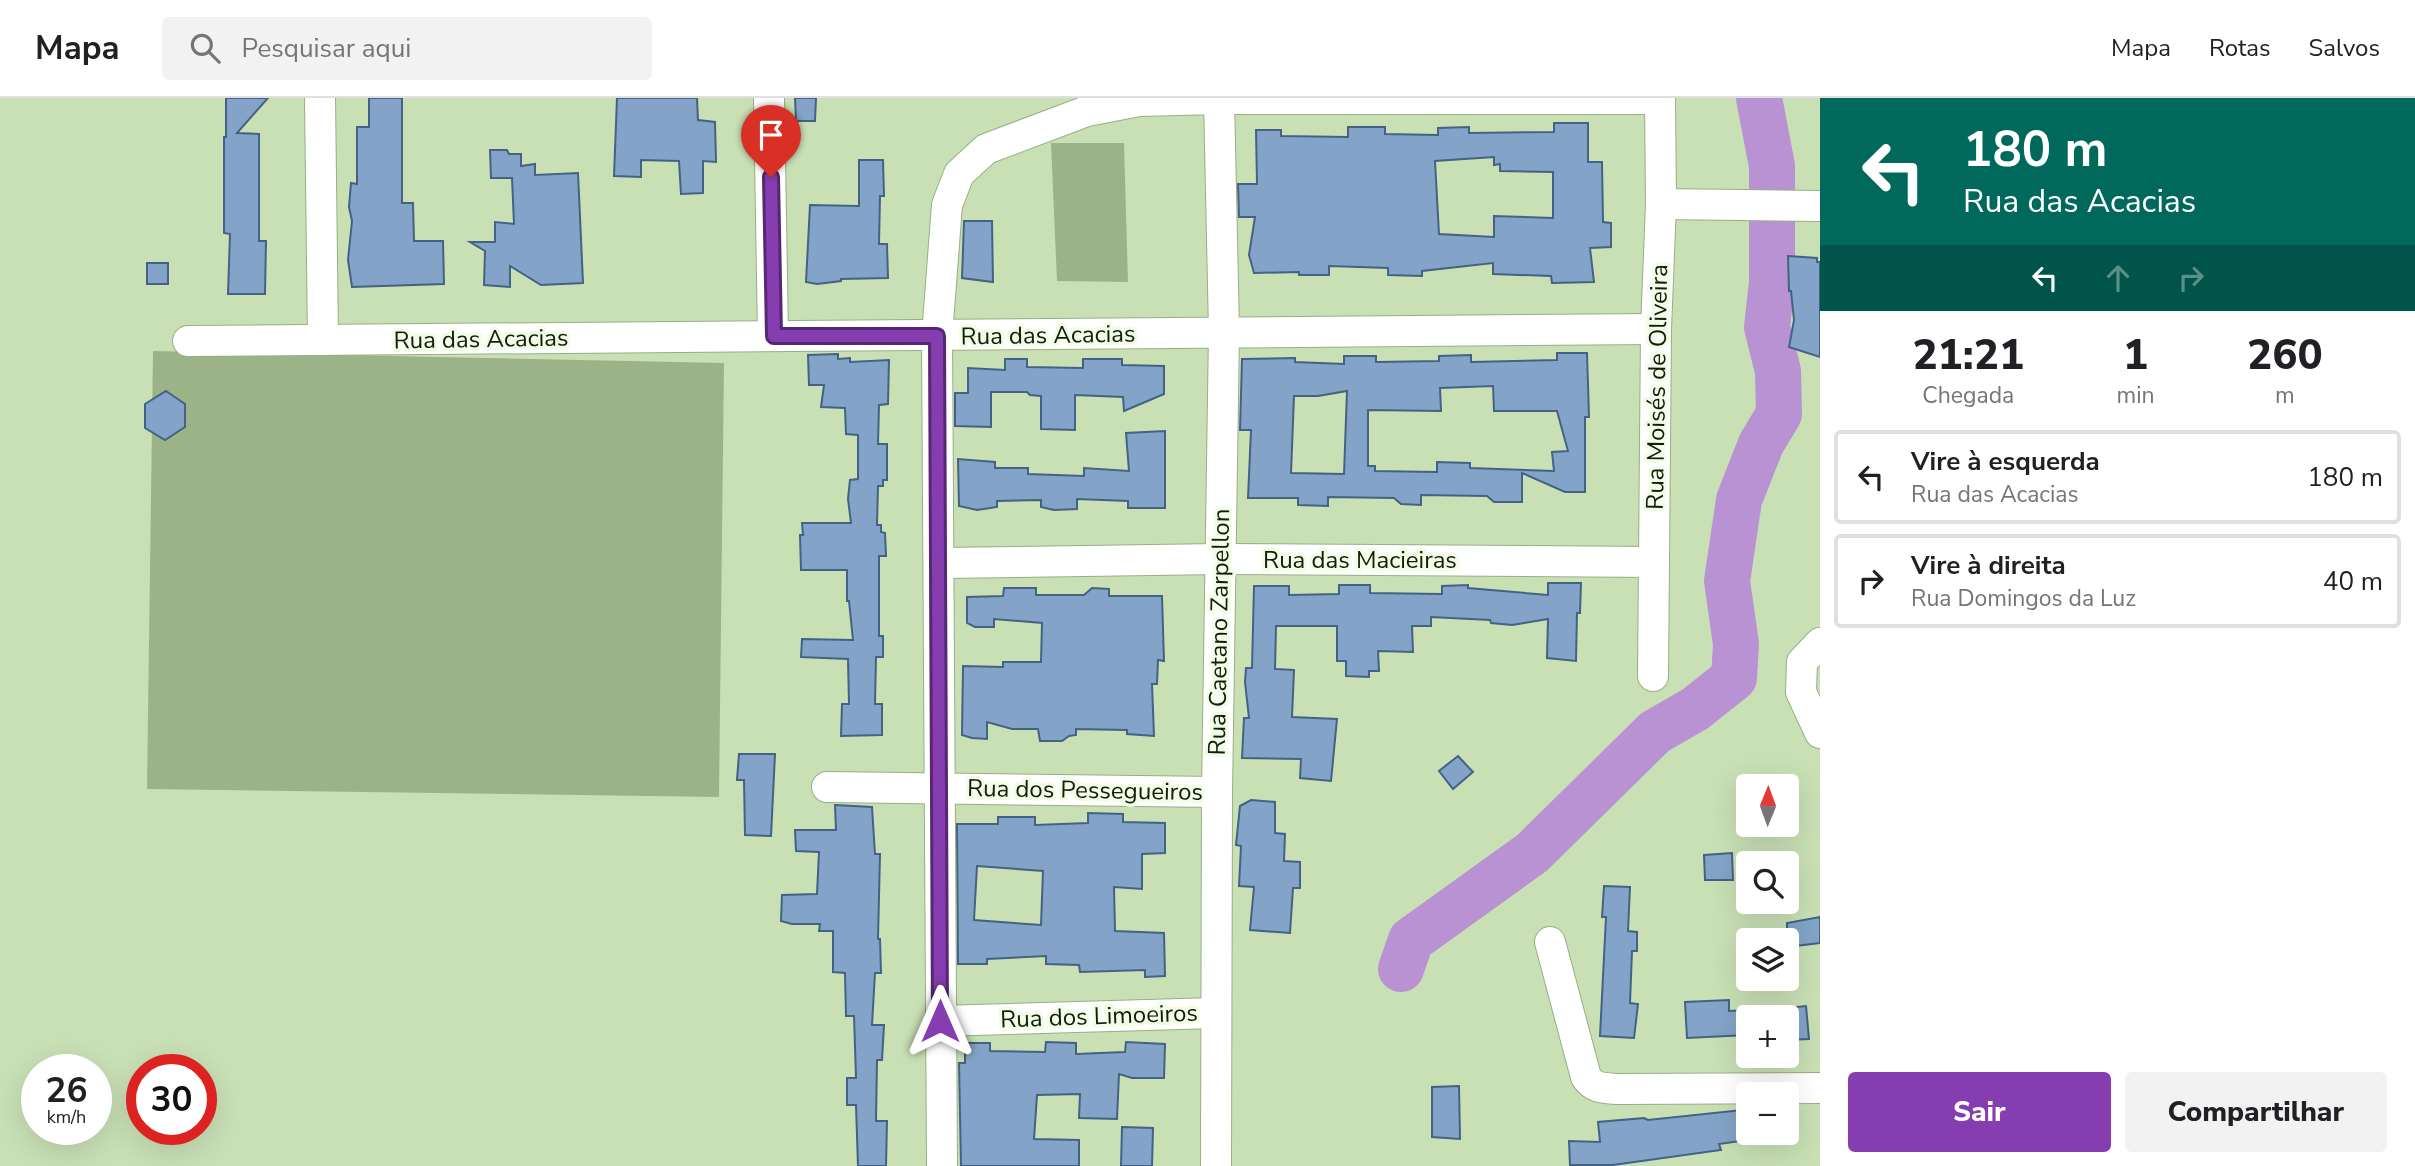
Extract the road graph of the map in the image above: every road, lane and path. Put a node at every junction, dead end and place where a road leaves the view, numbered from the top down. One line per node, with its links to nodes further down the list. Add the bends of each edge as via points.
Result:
1 (320, 98): 11 (street)
2 (769, 98): 9 (street)
3 (1219, 98): 4 (street); 8 (street, Rua Caetano Zarpellon); 10 (street, via 1139,101 1087,111 986,149 959,174 947,205)
4 (1660, 99): 5 (street, Rua Moisés de Oliveira)
5 (1661, 204): 6 (street); 7 (street, Rua Moisés de Oliveira)
6 (1812, 206)
7 (1656, 329): 8 (street, Rua das Acacias); 14 (street, Rua Moisés de Oliveira)
8 (1224, 332): 10 (street, Rua das Acacias); 13 (street, Rua Caetano Zarpellon)
9 (774, 336): 10 (street, Rua das Acacias); 11 (street, Rua das Acacias)
10 (937, 336): 15 (street)
11 (323, 340): 12 (street, Rua das Acacias)
12 (188, 341)
13 (1220, 559): 14 (street, Rua das Macieiras); 15 (street, Rua das Macieiras); 21 (street, Rua Caetano Zarpellon)
14 (1654, 562): 17 (street, Rua Moisés de Oliveira)
15 (940, 563): 20 (street)
16 (1820, 643): 18 (street, via 1802,662 1801,692)
17 (1653, 676)
18 (1820, 733)
19 (827, 787): 20 (street, Rua dos Pessegueiros)
20 (938, 788): 21 (street, Rua dos Pessegueiros); 24 (street)
21 (1217, 792): 23 (street, Rua Caetano Zarpellon)
22 (1550, 942): 25 (street, via 1587,1077 1600,1088)
23 (1216, 1013): 24 (street, Rua dos Limoeiros); 27 (street, Rua Caetano Zarpellon)
24 (940, 1021): 26 (street)
25 (1820, 1088)
26 (942, 1166)
27 (1216, 1166)

